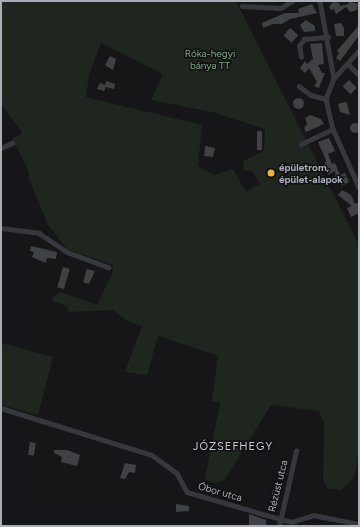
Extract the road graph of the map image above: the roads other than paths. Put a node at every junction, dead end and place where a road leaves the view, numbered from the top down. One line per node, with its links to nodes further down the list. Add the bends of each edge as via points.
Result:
1 (292, 1): 3 (street, via 281,8)
2 (320, 1): 4 (street)
3 (242, 6)
4 (328, 37): 6 (street, via 304,39 299,46); 9 (street)
5 (359, 51): 7 (street)
6 (301, 56)
7 (348, 64): 8 (street); 9 (street)
8 (359, 75)
9 (334, 79): 11 (street)
10 (299, 86): 11 (street, via 311,95)
11 (326, 99): 12 (street)
12 (333, 129): 14 (street); 16 (street)
13 (12, 143): 15 (street)
14 (301, 144)
15 (1, 148)
16 (358, 181): 17 (street)
17 (359, 187)
18 (1, 228): 19 (street, via 39,233 67,252)
19 (108, 267)
20 (1, 408): 22 (street, Óbor utca, via 152,455 177,473 187,492)
21 (296, 452): 22 (street, Rézüst utca)
22 (279, 519): 23 (street, Óbor utca, via 292,522 314,515); 24 (street, Rézüst utca)
23 (359, 524)
24 (279, 526)

